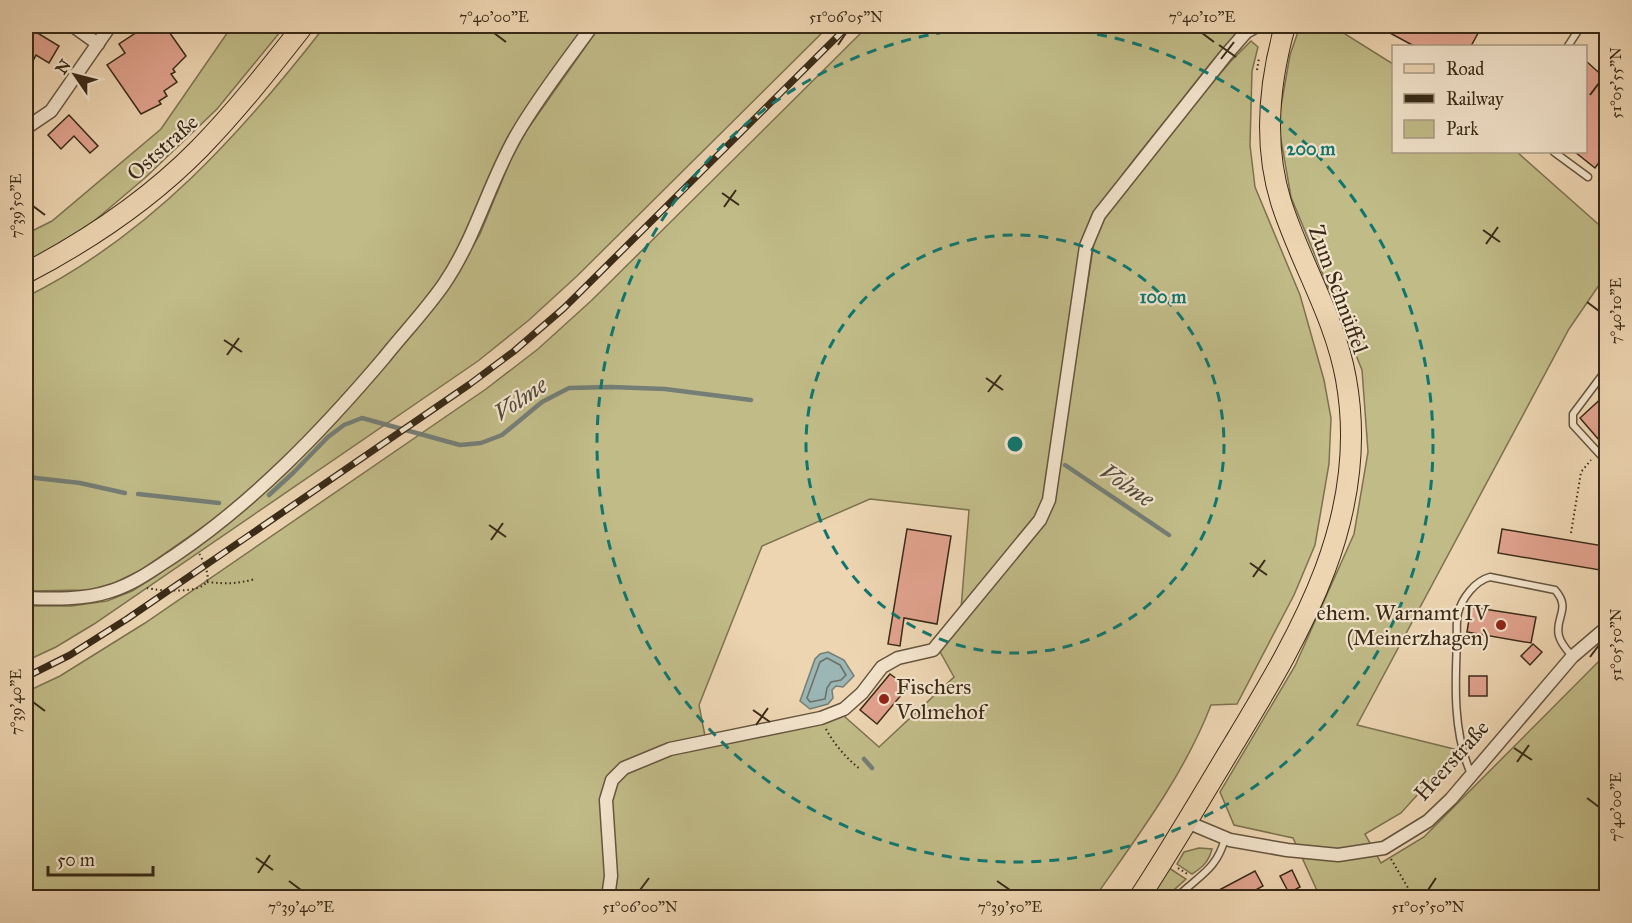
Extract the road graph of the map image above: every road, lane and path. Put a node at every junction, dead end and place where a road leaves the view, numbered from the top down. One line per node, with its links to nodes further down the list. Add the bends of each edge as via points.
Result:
1 (74, 26): 8 (street)
2 (110, 26): 8 (street)
3 (303, 26): 15 (main road, Oststraße, via 243,102 158,186 85,239)
4 (592, 26): 20 (street, via 518,133 460,258 425,309 291,459)
5 (1257, 26): 27 (street, via 1246,32 1226,55 1099,215 1086,246 1049,500 1040,520 933,650 898,658 882,667 844,709)
6 (1285, 26): 30 (main road, Zum Schnüffel, via 1271,95 1272,159 1282,205 1335,334 1351,417 1352,462 1333,551 1311,604 1259,702)
7 (1581, 26): 9 (lane)
8 (98, 44): 12 (street, via 51,111)
9 (1569, 45)
10 (1260, 55): 11 (path)
11 (1257, 75)
12 (26, 128)
13 (1555, 153): 14 (lane)
14 (1588, 177)
15 (26, 273)
16 (1606, 370): 17 (lane, via 1574,414 1573,425)
17 (1599, 453): 18 (lane); 19 (path, via 1581,471)
18 (1606, 461)
19 (1571, 533)
20 (192, 543): 22 (street); 23 (path, via 201,556)
21 (255, 579): 23 (path, via 226,584)
22 (135, 581): 23 (path, via 144,588 183,590 196,589); 24 (street, via 87,597)
23 (207, 582)
24 (26, 598)
25 (1606, 628): 26 (street, Heerstraße)
26 (1572, 657): 29 (street, Heerstraße); 29 (lane, via 1558,634 1563,610 1562,598 1556,590 1490,577 1473,586 1458,613 1456,670 1459,729)
27 (821, 718): 28 (path, via 831,738); 33 (street, via 670,749 624,768 612,780 606,800 612,876)
28 (860, 769)
29 (1471, 774): 32 (street, Heerstraße, via 1428,821)
30 (1187, 822): 31 (street, Heerstraße); 34 (main road)
31 (1225, 838): 32 (street, Heerstraße, via 1338,855); 35 (lane, via 1213,866)
32 (1384, 848): 36 (path)
33 (608, 897)
34 (1139, 897)
35 (1176, 897)
36 (1414, 897)

